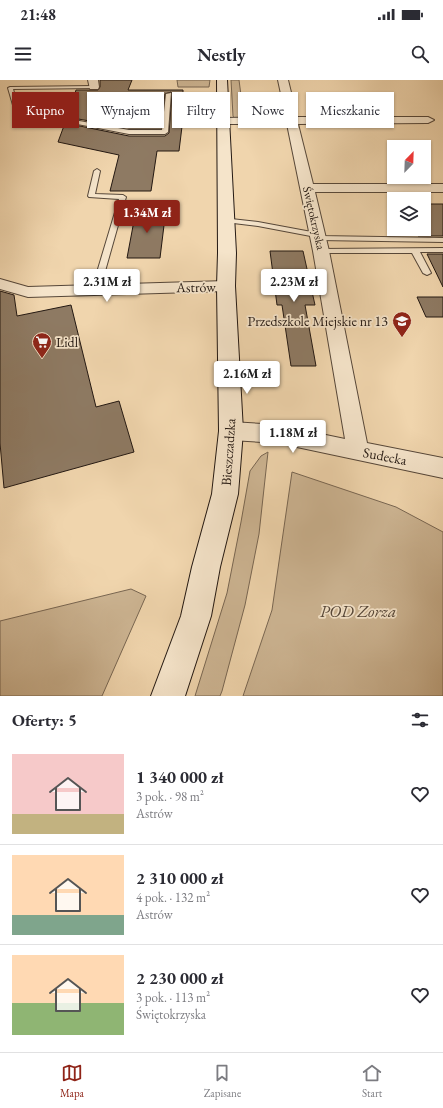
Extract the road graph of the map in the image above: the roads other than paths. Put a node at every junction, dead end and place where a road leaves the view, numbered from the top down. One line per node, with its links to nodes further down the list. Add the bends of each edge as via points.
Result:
1 (222, 80): 4 (street, Bieszczadzka)
2 (283, 80): 5 (street, Świętokrzyska)
3 (94, 84): 6 (lane, via 7,88 17,111 129,132 165,132)
4 (222, 92)
5 (286, 92)
6 (169, 94)
7 (428, 120): 8 (street)
8 (298, 121)
9 (223, 128): 14 (street, Bieszczadzka)
10 (293, 128): 12 (street, Świętokrzyska)
11 (97, 171): 22 (lane, via 91,196 123,196)
12 (306, 188): 13 (street); 16 (street, Świętokrzyska)
13 (443, 188)
14 (225, 220): 16 (lane, via 258,224); 21 (street, Bieszczadzka)
15 (443, 240): 16 (lane)
16 (319, 242): 17 (lane); 24 (street, Świętokrzyska)
17 (414, 250): 18 (lane); 19 (lane)
18 (443, 250)
19 (427, 273)
20 (0, 284): 22 (street, Astrów, via 28,292)
21 (226, 286): 22 (street, Astrów); 23 (street, Bieszczadzka)
22 (96, 289)
23 (231, 431): 24 (street, Sudecka, via 278,434); 26 (street, Bieszczadzka, via 224,494 196,616)
24 (358, 451): 25 (street, Sudecka)
25 (443, 468)
26 (168, 696)

